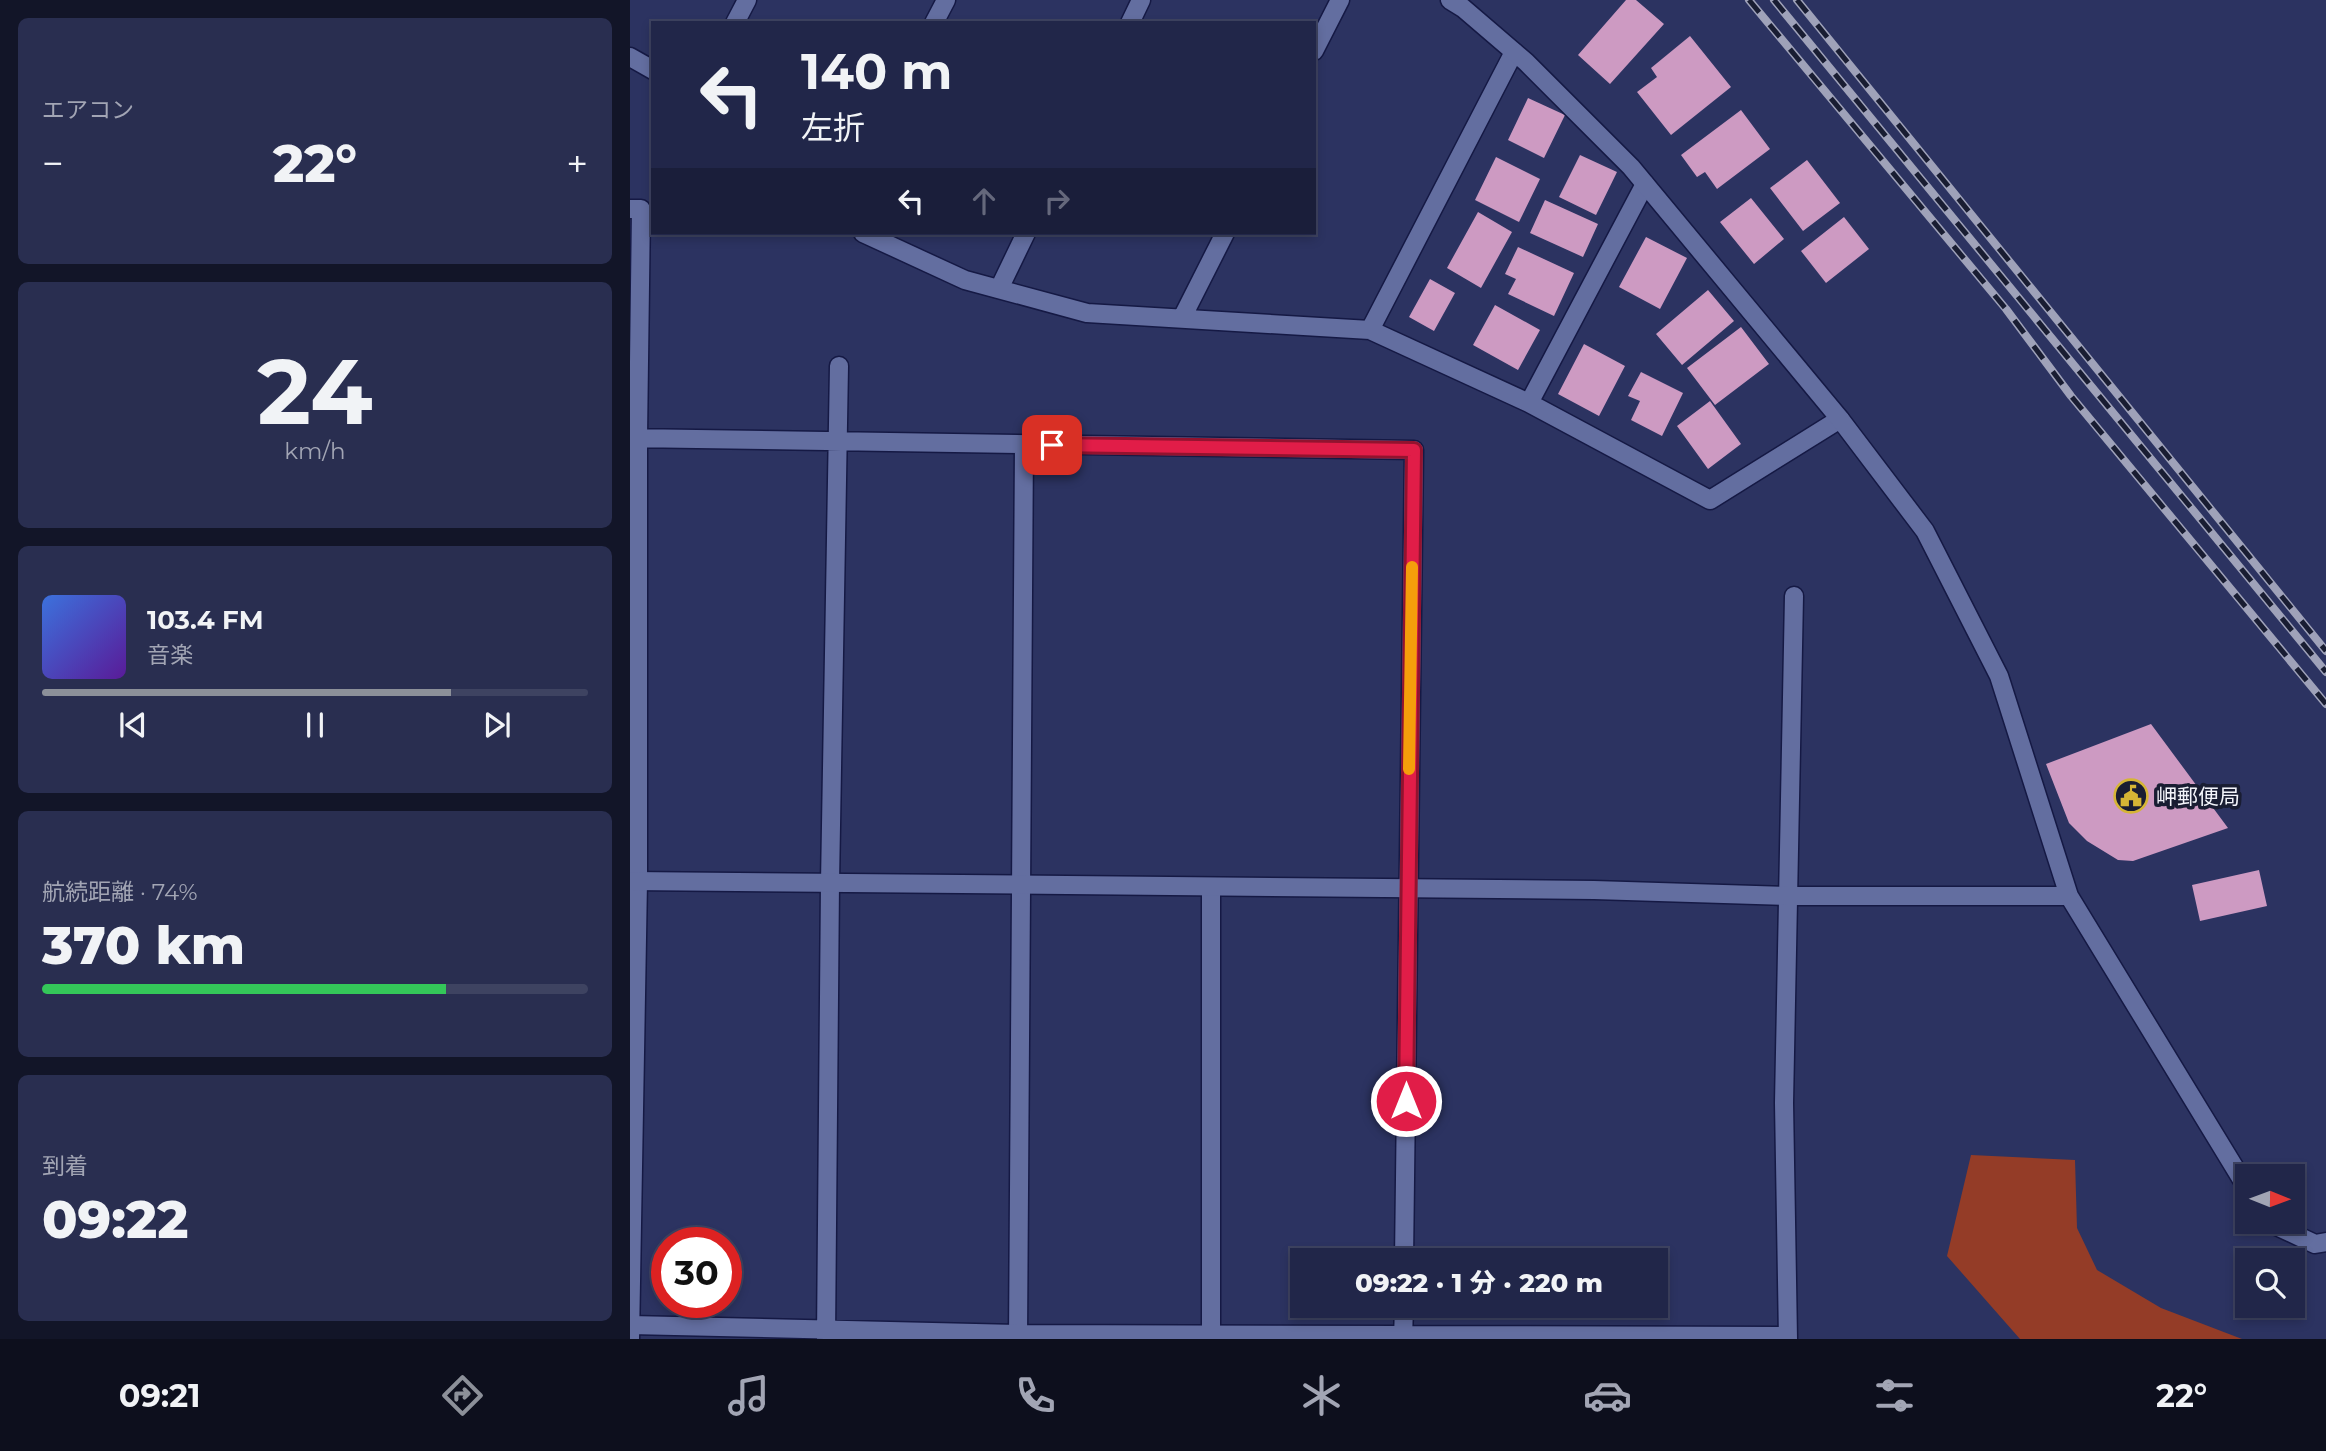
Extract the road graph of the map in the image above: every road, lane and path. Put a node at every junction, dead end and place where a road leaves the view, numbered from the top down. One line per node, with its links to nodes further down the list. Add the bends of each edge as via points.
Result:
1 (747, 0): 6 (street)
2 (946, 0): 7 (street)
3 (1141, 0): 8 (street)
4 (1340, 0): 9 (street)
5 (1450, 0): 10 (street)
6 (737, 21)
7 (935, 21)
8 (1131, 21)
9 (1316, 47)
10 (1514, 52): 13 (street); 20 (street)
11 (630, 57): 12 (street)
12 (651, 69)
13 (1645, 184): 22 (street); 23 (street)
14 (630, 209): 24 (street, via 641,209)
15 (867, 235): 18 (street, via 965,280)
16 (1025, 235): 18 (street)
17 (1223, 235): 19 (street)
18 (999, 289): 19 (street, via 1087,313)
19 (1182, 318): 20 (street)
20 (1370, 330): 22 (street)
21 (839, 366): 25 (street)
22 (1530, 402): 23 (street, via 1710,500)
23 (1840, 419): 34 (street, via 1925,531 1999,676)
24 (634, 438): 25 (street); 28 (street)
25 (839, 441): 26 (street); 29 (street)
26 (1024, 444): 30 (street); 32 (street, via 1414,450)
27 (1794, 596): 33 (street)
28 (634, 881): 29 (street); 40 (street)
29 (830, 883): 30 (street); 41 (street)
30 (1021, 884): 31 (street); 42 (street)
31 (1211, 888): 32 (street); 44 (street)
32 (1407, 888): 33 (street); 38 (street)
33 (1788, 896): 34 (street); 45 (street, via 1784,1103)
34 (2069, 897): 35 (street)
35 (2235, 1168)
36 (2294, 1234): 37 (street, via 2315,1244)
37 (2326, 1242)
38 (1404, 1248)
39 (1404, 1318): 43 (street)
40 (630, 1325): 41 (street); 46 (street)
41 (826, 1334): 42 (street)
42 (1018, 1336): 44 (street)
43 (1404, 1336): 44 (street); 45 (street)
44 (1211, 1337)
45 (1788, 1338)
46 (630, 1339)

